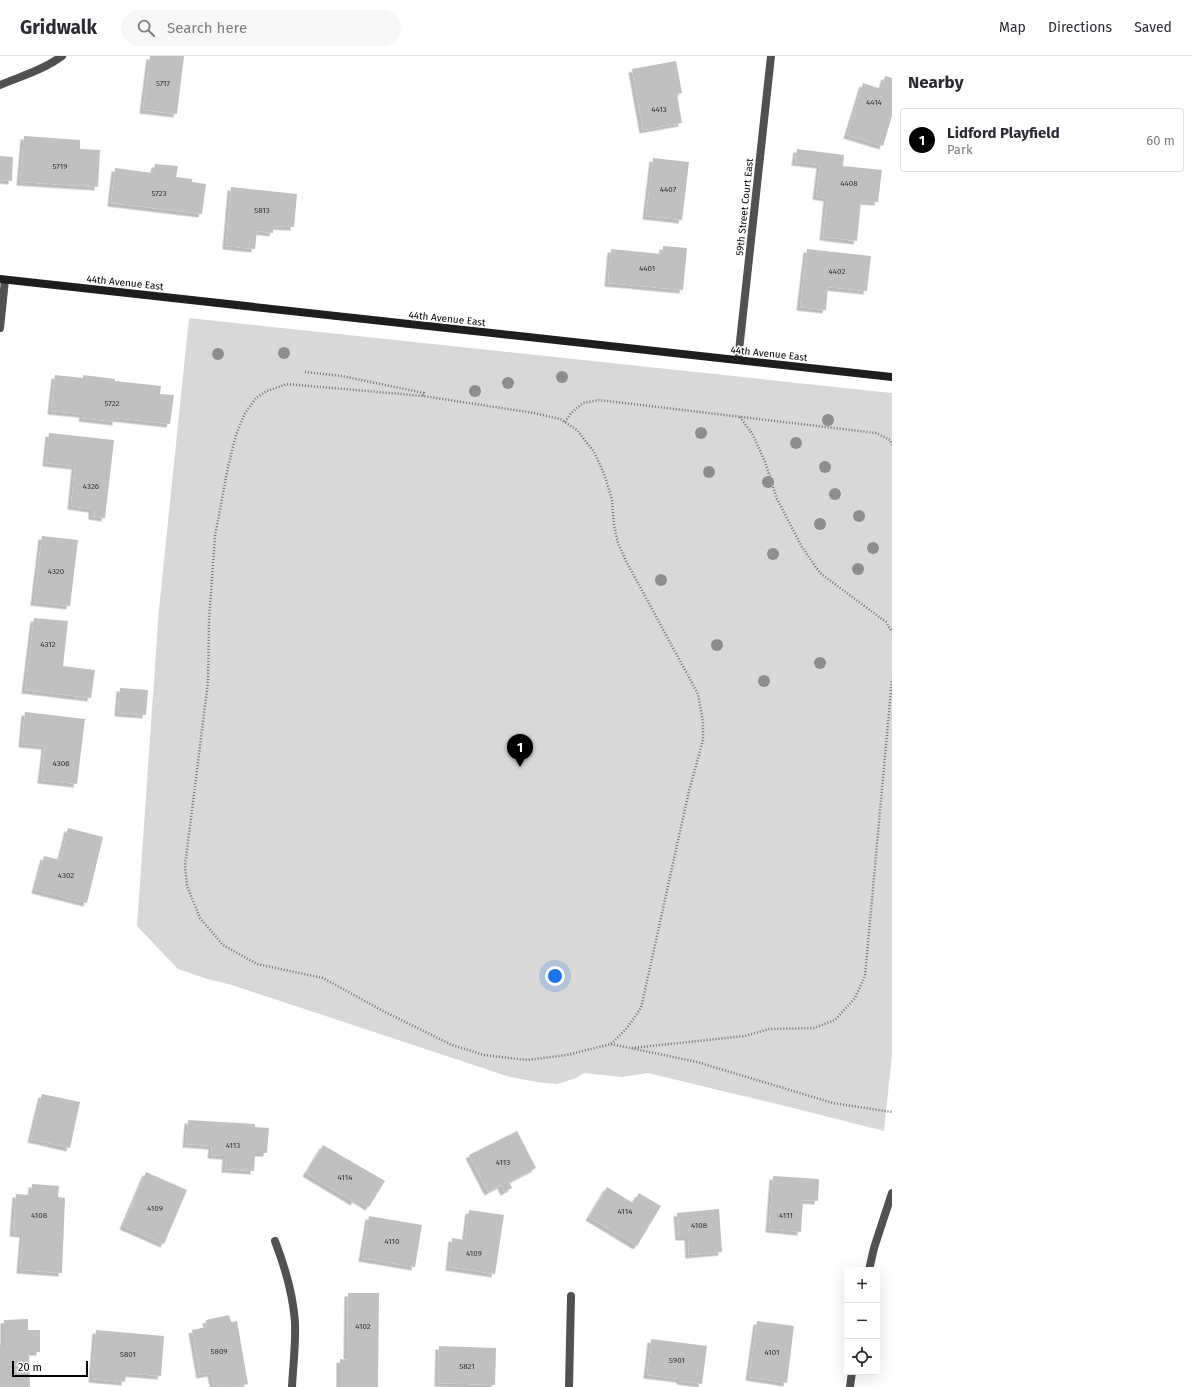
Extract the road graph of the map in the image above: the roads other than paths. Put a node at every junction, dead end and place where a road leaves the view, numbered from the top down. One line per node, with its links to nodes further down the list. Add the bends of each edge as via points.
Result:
1 (62, 56): 3 (street, via 30,74)
2 (771, 56): 6 (street, 59th Street Court East)
3 (0, 85)
4 (2, 280): 5 (street); 6 (street, 44th Avenue East)
5 (0, 328)
6 (738, 360): 7 (street, 44th Avenue East)
7 (892, 377)
8 (892, 1193): 10 (street)
9 (275, 1241): 13 (street, via 293,1302 295,1323)
10 (870, 1267)
11 (571, 1296): 14 (street)
12 (852, 1375): 15 (street)
13 (292, 1387)
14 (569, 1387)
15 (850, 1387)

